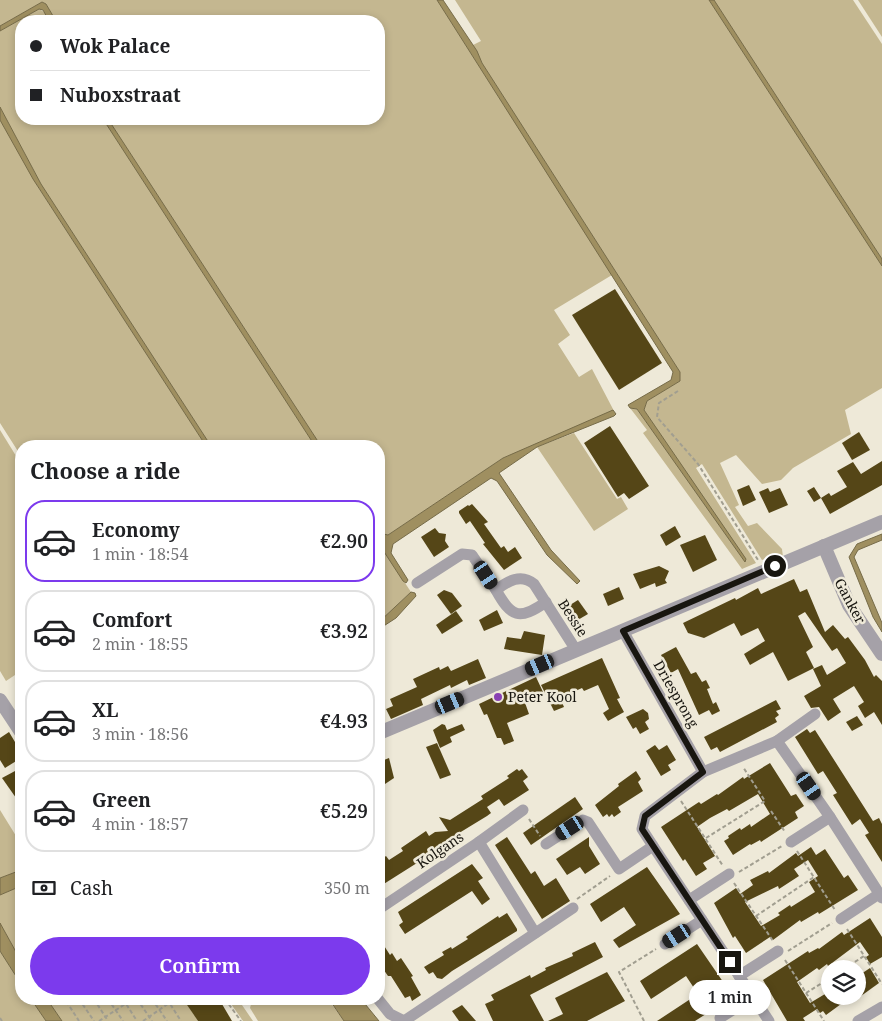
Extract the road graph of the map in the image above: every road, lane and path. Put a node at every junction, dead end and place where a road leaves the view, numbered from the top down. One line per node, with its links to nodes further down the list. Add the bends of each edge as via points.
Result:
1 (678, 391): 4 (path, via 659,403 657,416 698,464)
2 (882, 522): 3 (street)
3 (824, 546): 4 (street); 10 (street, Ganker, via 850,605)
4 (764, 571): 8 (street)
5 (417, 584): 6 (street, Bessie, via 467,553 475,557)
6 (496, 590): 7 (street, Bessie, via 512,580 526,579 534,584); 7 (street, Bessie, via 514,613 530,612)
7 (546, 602): 9 (street, Bessie)
8 (623, 631): 9 (street); 17 (street, Driesprong)
9 (576, 650): 14 (street)
10 (882, 654)
11 (0, 700): 13 (street)
12 (815, 714): 15 (street)
13 (15, 723)
14 (385, 731)
15 (778, 741): 16 (street); 21 (street)
16 (738, 758): 17 (street); 22 (path, via 765,801)
17 (703, 772): 18 (street)
18 (676, 793): 22 (path); 26 (street, via 645,816 642,829)
19 (523, 810): 24 (street); 25 (path)
20 (771, 811): 23 (path)
21 (830, 817): 23 (street); 30 (street)
22 (706, 838): 28 (path)
23 (791, 841): 28 (path); 29 (path)
24 (479, 842): 32 (street, Kolgans); 37 (street, Kolgans)
25 (546, 844): 27 (street, via 583,820 588,822)
26 (654, 846): 27 (street); 31 (street)
27 (619, 869): 33 (path, via 575,901)
28 (730, 876): 31 (street); 34 (path)
29 (814, 877): 34 (path); 45 (path, via 840,918 781,955)
30 (881, 896): 36 (street)
31 (689, 900): 35 (street)
32 (385, 905)
33 (573, 908): 37 (street)
34 (756, 916): 39 (path)
35 (702, 920): 38 (street); 42 (street)
36 (841, 920): 40 (path)
37 (535, 933): 77 (street)
38 (664, 944): 78 (path, via 619,972)
39 (778, 951): 42 (street)
40 (864, 956): 41 (path); 44 (path)
41 (858, 960)
42 (739, 976): 46 (street)
43 (821, 984): 45 (path)
44 (882, 984)
45 (806, 993): 80 (path)
46 (753, 997): 64 (street); 79 (street)
47 (69, 1005): 66 (path)
48 (82, 1005): 67 (path)
49 (98, 1005): 62 (path)
50 (112, 1005): 60 (path)
51 (123, 1005): 60 (path)
52 (127, 1005): 71 (path)
53 (141, 1005): 63 (path)
54 (156, 1005): 61 (path)
55 (167, 1005): 61 (path)
56 (171, 1005): 75 (path)
57 (230, 1005): 76 (path)
58 (383, 1005): 77 (street, via 390,1014)
59 (882, 1007): 65 (street)
60 (116, 1010): 62 (path); 70 (path)
61 (160, 1010): 63 (path); 74 (path)
62 (105, 1017): 68 (path); 69 (path)
63 (149, 1017): 72 (path); 73 (path)
64 (720, 1018)
65 (864, 1020)
66 (79, 1021)
67 (94, 1021)
68 (99, 1021)
69 (108, 1021)
70 (123, 1021)
71 (137, 1021)
72 (143, 1021)
73 (152, 1021)
74 (167, 1021)
75 (181, 1021)
76 (241, 1021)
77 (404, 1021)
78 (644, 1021)
79 (769, 1021)
80 (824, 1021)

